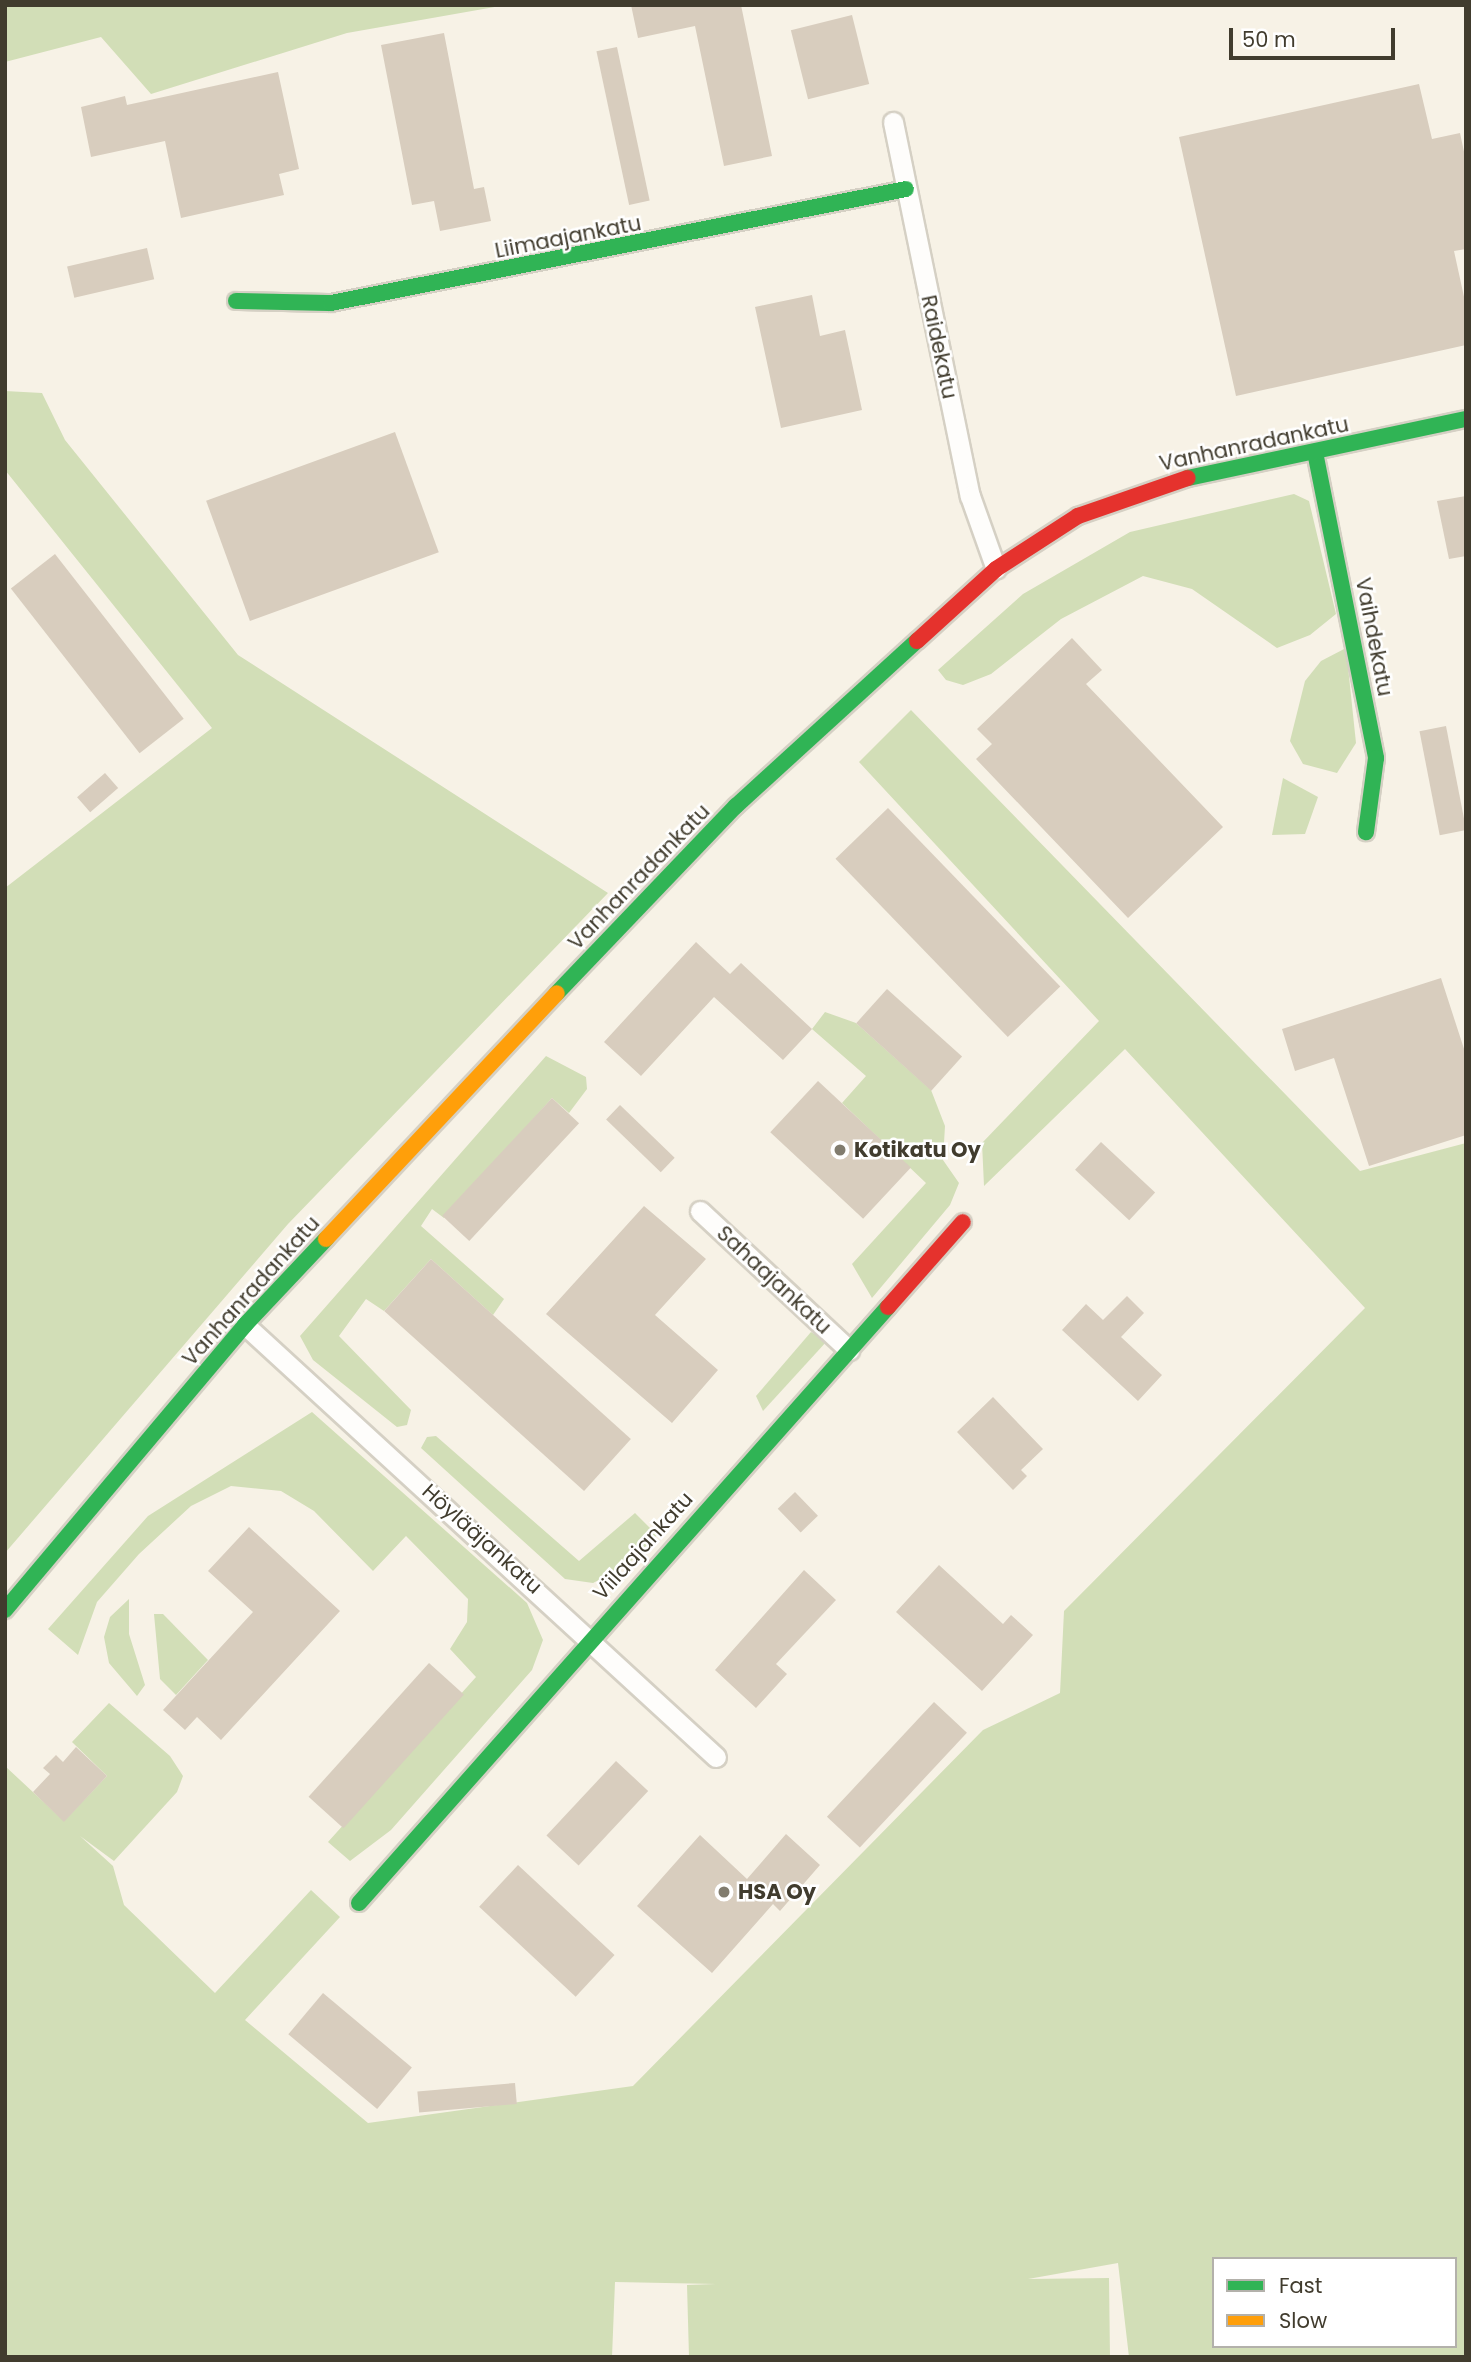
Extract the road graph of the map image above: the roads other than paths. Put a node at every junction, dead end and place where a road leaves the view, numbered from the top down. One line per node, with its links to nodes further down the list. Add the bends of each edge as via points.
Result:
1 (893, 122): 2 (street, Raidekatu)
2 (906, 189): 3 (street, Liimaajankatu, via 331,303); 6 (street, Raidekatu, via 970,496)
3 (236, 301)
4 (1466, 419): 5 (street, Vanhanradankatu)
5 (1315, 452): 6 (street, Vanhanradankatu, via 1163,483 1079,516); 7 (street, Vaihdekatu, via 1376,758)
6 (996, 569): 10 (street, Vanhanradankatu, via 736,806)
7 (1366, 832)
8 (700, 1211): 11 (street, Sahaajankatu)
9 (963, 1222): 11 (street, Viilaajankatu)
10 (245, 1325): 12 (street, Vanhanradankatu); 13 (street, Höylääjankatu)
11 (849, 1350): 13 (street, Viilaajankatu)
12 (5, 1610)
13 (590, 1637): 14 (street, Höylääjankatu); 15 (street, Viilaajankatu)
14 (716, 1757)
15 (359, 1903)

